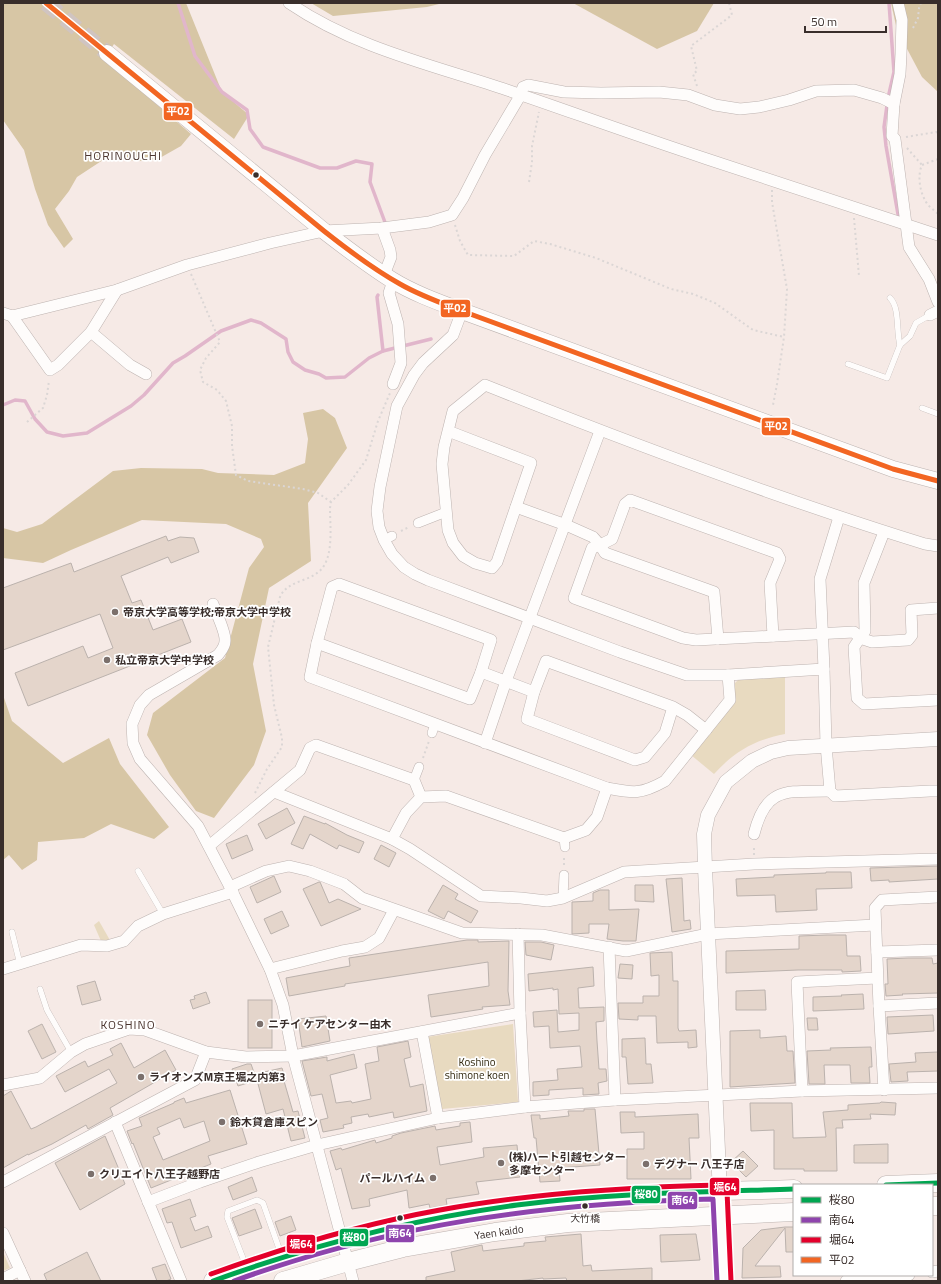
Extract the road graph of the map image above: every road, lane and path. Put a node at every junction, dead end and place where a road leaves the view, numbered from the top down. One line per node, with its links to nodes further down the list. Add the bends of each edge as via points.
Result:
1 (289, 3): 7 (street, via 338,32 372,46)
2 (729, 3): 8 (path, via 732,15 691,46 696,71 693,74)
3 (898, 3): 9 (street, via 902,20 900,74)
4 (917, 3): 5 (path)
5 (919, 8)
6 (107, 53): 22 (main road)
7 (520, 96): 8 (street, via 523,87 528,85 564,92 659,92); 10 (street); 19 (street)
8 (700, 99): 9 (street, via 740,109 789,100 816,90 854,90)
9 (889, 102): 12 (street, via 892,136)
10 (541, 103): 15 (street); 16 (path, via 532,146)
11 (938, 133): 12 (path)
12 (895, 140): 14 (path, via 908,149); 20 (street)
13 (938, 159): 14 (path)
14 (922, 165): 18 (path, via 919,172 921,189 926,202)
15 (773, 181): 17 (street); 34 (path, via 772,202 787,288)
16 (529, 182)
17 (853, 207): 20 (street); 25 (path)
18 (938, 214)
19 (452, 215): 21 (street, via 429,222); 34 (path, via 460,242 468,254 514,256 534,241 550,244 596,258 671,289 694,294 715,304 753,330)
20 (901, 223): 23 (street); 29 (street, via 910,247 929,279)
21 (386, 228): 22 (street); 26 (street, via 391,257)
22 (324, 231): 24 (street); 26 (main road)
23 (938, 235)
24 (187, 265): 27 (street); 47 (path, via 220,342 206,358 200,370 203,382 217,390 226,402 232,426 236,476 248,481 318,493)
25 (859, 276)
26 (388, 278): 30 (main road); 39 (street, via 389,293 398,324 401,362)
27 (117, 290): 32 (street); 33 (street)
28 (890, 298): 35 (lane, via 896,311)
29 (938, 302)
30 (462, 311): 46 (main road, via 893,468); 54 (street, via 453,335 414,375 398,406 377,511 379,527)
31 (934, 313): 35 (lane, via 916,323 910,336)
32 (8, 314): 37 (street)
33 (91, 332): 37 (street); 38 (street, via 130,365)
34 (784, 337): 40 (path)
35 (900, 345): 36 (lane, via 887,378)
36 (848, 364)
37 (50, 370): 43 (path, via 43,408)
38 (146, 374)
39 (393, 384): 47 (path, via 366,460 348,485)
40 (773, 405)
41 (922, 408): 42 (lane)
42 (938, 414)
43 (27, 422)
44 (600, 431): 45 (street, via 485,386 453,411); 50 (street); 52 (street)
45 (448, 432): 48 (street, via 531,463); 49 (street, via 442,464)
46 (938, 481)
47 (331, 502): 83 (path, via 329,552 325,564 317,573 282,591 274,619 268,647 269,668 282,747)
48 (516, 507): 49 (street, via 497,562 492,568 463,556 452,543); 52 (street)
49 (446, 512): 51 (street)
50 (839, 517): 53 (street); 60 (street, via 820,579)
51 (418, 523): 54 (path)
52 (566, 525): 55 (street, via 594,537); 59 (street)
53 (884, 532): 56 (street); 62 (street, via 864,583 865,631)
54 (388, 538): 59 (street, via 396,558 415,574)
55 (600, 545): 61 (street, via 612,539 625,504 630,500 777,553 780,559 770,582); 63 (street, via 605,553 714,592); 63 (street, via 592,548 574,598 683,638)
56 (938, 546)
57 (213, 604): 88 (street, via 226,640 224,647 218,655 150,695 140,705 132,724 133,743 140,759 198,826)
58 (938, 608): 62 (street, via 911,610 912,635 908,640 872,642)
59 (530, 618): 67 (street, via 687,675); 68 (street)
60 (822, 634): 61 (street); 62 (street, via 854,632); 65 (street)
61 (773, 636): 63 (street)
62 (860, 638): 70 (street, via 854,647 857,698 864,704)
63 (718, 639)
64 (317, 643): 66 (street, via 470,699); 66 (street, via 332,587 339,584 491,640); 72 (street, via 310,676)
65 (824, 669): 67 (street); 76 (street)
66 (481, 672): 68 (street)
67 (728, 675): 73 (street, via 730,700)
68 (506, 681): 69 (street); 75 (street)
69 (534, 692): 71 (street, via 546,660); 71 (street, via 527,719 635,760 645,757 665,733)
70 (938, 700)
71 (673, 707): 73 (street)
72 (433, 728): 75 (street); 77 (path)
73 (706, 730): 79 (street, via 665,781 640,792)
74 (938, 739): 76 (street)
75 (485, 743): 79 (street)
76 (826, 745): 80 (street); 91 (street, via 771,752 752,761 726,782 708,815 704,834)
77 (419, 768): 78 (street)
78 (414, 780): 81 (street, via 316,745 310,748 300,770); 84 (street)
79 (606, 788): 87 (street, via 597,817 586,830)
80 (830, 791): 82 (street, via 835,796); 85 (street, via 785,792 773,798 758,818)
81 (274, 792): 86 (street); 88 (street)
82 (938, 792)
83 (254, 795)
84 (421, 797): 86 (street, via 406,813); 87 (street, via 446,796)
85 (754, 834): 90 (path)
86 (392, 839): 96 (street, via 481,896 547,901)
87 (564, 842): 93 (path)
88 (209, 846): 94 (street)
89 (938, 859): 90 (street)
90 (754, 864): 91 (street)
91 (705, 868): 96 (street, via 624,872); 102 (street)
92 (138, 871): 98 (lane)
93 (564, 875): 96 (street)
94 (231, 890): 97 (street, via 266,871 289,866 344,884 362,898); 98 (street); 108 (street)
95 (938, 897): 99 (street, via 882,900 875,908)
96 (563, 898)
97 (394, 910): 101 (street, via 462,933); 108 (street, via 379,938 365,947)
98 (163, 914): 106 (street, via 138,926 124,941 107,946 81,945)
99 (875, 925): 102 (street); 105 (street)
100 (12, 932): 106 (lane)
101 (518, 934): 103 (street, via 542,935); 113 (street)
102 (708, 934): 103 (street, via 626,952); 122 (street)
103 (609, 947): 123 (street)
104 (938, 950): 105 (street)
105 (877, 952): 109 (street)
106 (20, 964): 107 (street)
107 (3, 969)
108 (270, 970): 117 (street, via 283,1005)
109 (877, 978): 112 (street); 121 (street, via 797,982)
110 (40, 989): 115 (lane, via 47,1010)
111 (938, 1003): 112 (street)
112 (879, 1006): 120 (street)
113 (520, 1013): 114 (street); 124 (street)
114 (422, 1032): 117 (street); 125 (street)
115 (71, 1052): 116 (street, via 85,1044 129,1029 145,1030); 118 (street, via 40,1078)
116 (206, 1052): 117 (street, via 246,1057); 126 (street, via 195,1080)
117 (293, 1056): 127 (street)
118 (3, 1085)
119 (938, 1088): 120 (street)
120 (884, 1090): 121 (street)
121 (802, 1091): 122 (street)
122 (715, 1094): 123 (street); 132 (street)
123 (615, 1100): 124 (street)
124 (525, 1107): 125 (street)
125 (438, 1118): 127 (street)
126 (115, 1122): 128 (street); 133 (street)
127 (317, 1145): 133 (street, via 259,1162); 137 (street)
128 (3, 1182)
129 (938, 1183): 130 (main road)
130 (912, 1184)
131 (793, 1189): 132 (main road)
132 (720, 1192): 135 (street); 137 (main road, via 614,1196 516,1205 441,1217)
133 (148, 1202): 145 (street)
134 (793, 1212): 135 (main road, Yaen kaido)
135 (721, 1216): 139 (main road, Yaen kaido, via 590,1222 518,1229 428,1243); 149 (street)
136 (3, 1233): 141 (street)
137 (342, 1239): 138 (main road); 139 (street)
138 (282, 1257): 140 (main road); 140 (lane, via 263,1203 257,1200 228,1211 227,1217)
139 (348, 1262): 147 (main road, Yaen kaido); 148 (street)
140 (247, 1269): 146 (main road)
141 (20, 1270): 143 (street); 144 (street)
142 (898, 1276): 150 (street)
143 (3, 1279)
144 (25, 1281)
145 (181, 1281)
146 (213, 1281)
147 (283, 1281)
148 (353, 1281)
149 (724, 1281)
150 (846, 1281)

